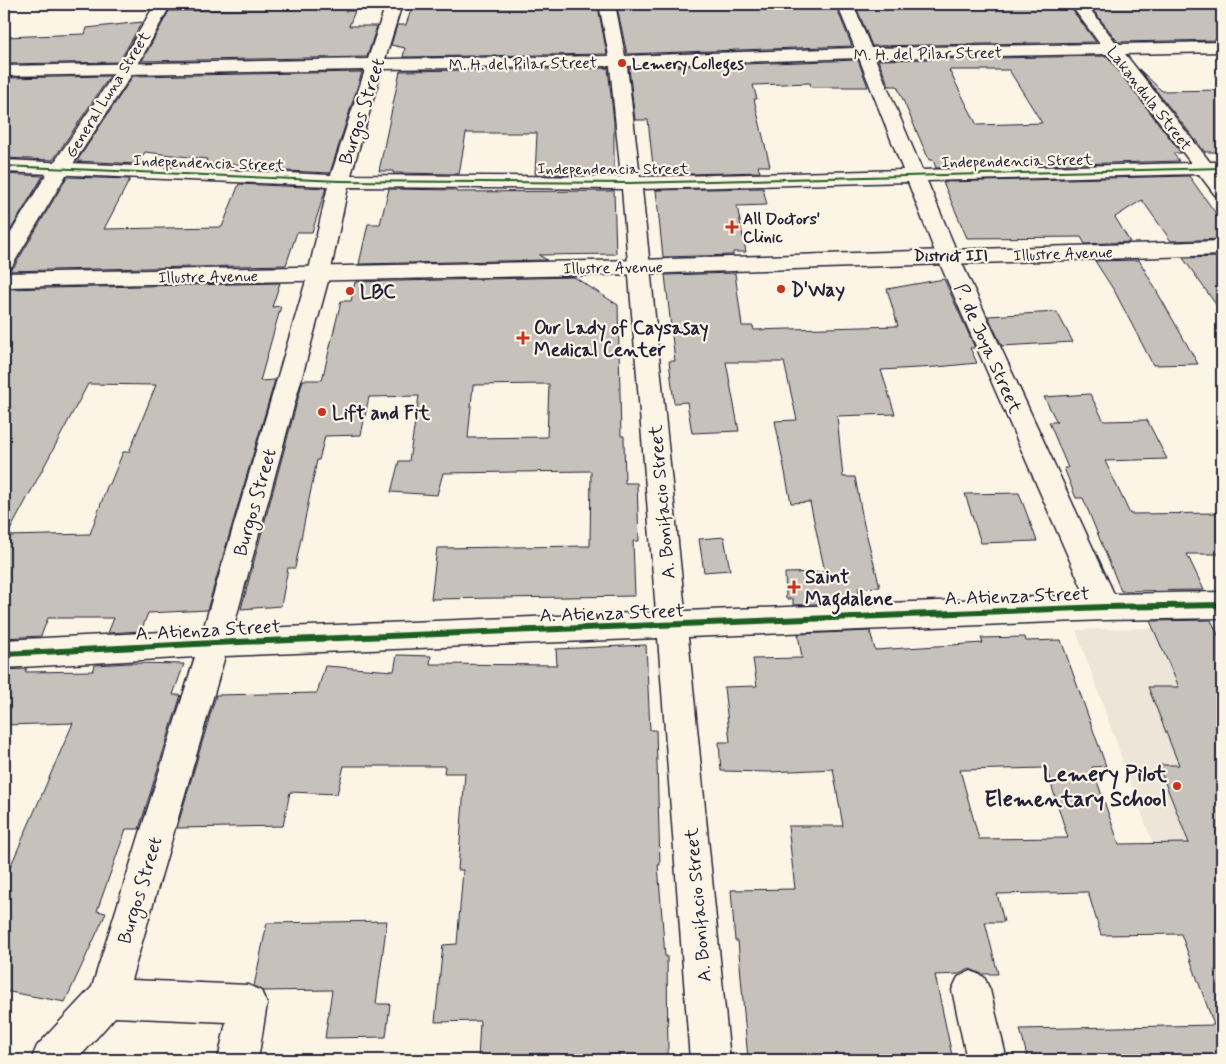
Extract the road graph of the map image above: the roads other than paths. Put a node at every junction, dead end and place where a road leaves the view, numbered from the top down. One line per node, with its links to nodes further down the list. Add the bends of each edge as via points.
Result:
1 (163, 4): 11 (street, General Luna Street)
2 (394, 4): 10 (street, Burgos Street)
3 (607, 4): 9 (street, A. Bonifacio Street)
4 (845, 4): 8 (street, P. de Joya Street)
5 (1078, 4): 7 (street, Lakandula Street)
6 (1222, 47): 7 (street, M. H. del Pilar Street)
7 (1113, 50): 8 (street, M. H. del Pilar Street); 14 (street, Lakandula Street)
8 (866, 53): 9 (street, M. H. del Pilar Street); 16 (street, P. de Joya Street)
9 (618, 61): 10 (street, M. H. del Pilar Street); 18 (street, A. Bonifacio Street)
10 (377, 65): 11 (street, M. H. del Pilar Street); 17 (street, Burgos Street)
11 (127, 68): 12 (street, M. H. del Pilar Street); 15 (street, General Luna Street)
12 (4, 71)
13 (4, 166): 15 (street, Independencia Street)
14 (1213, 169): 16 (street, Independencia Street); 19 (street, Lakandula Street)
15 (58, 170): 17 (street, Independencia Street); 22 (street, General Luna Street)
16 (916, 176): 18 (street, Independencia Street); 21 (street, P. de Joya Street)
17 (339, 181): 18 (street, Independencia Street); 24 (street, Burgos Street)
18 (630, 183): 23 (street, A. Bonifacio Street)
19 (1222, 191)
20 (1222, 248): 21 (street, Illustre Avenue)
21 (948, 257): 23 (street, Illustre Avenue); 27 (street, P. de Joya Street)
22 (4, 261)
23 (640, 267): 24 (street, Illustre Avenue); 28 (street, A. Bonifacio Street)
24 (319, 274): 25 (street, Illustre Avenue); 29 (street, Burgos Street)
25 (4, 280)
26 (1222, 605): 27 (street, A. Atienza Street)
27 (1105, 607): 28 (street, A. Atienza Street)
28 (672, 624): 29 (street, A. Atienza Street); 35 (street, A. Bonifacio Street)
29 (214, 643): 30 (street, A. Atienza Street); 32 (street, Burgos Street)
30 (4, 654)
31 (971, 990): 36 (street)
32 (107, 998): 33 (street); 34 (street, via 248,1004)
33 (51, 1060)
34 (238, 1060)
35 (710, 1060)
36 (987, 1060)

